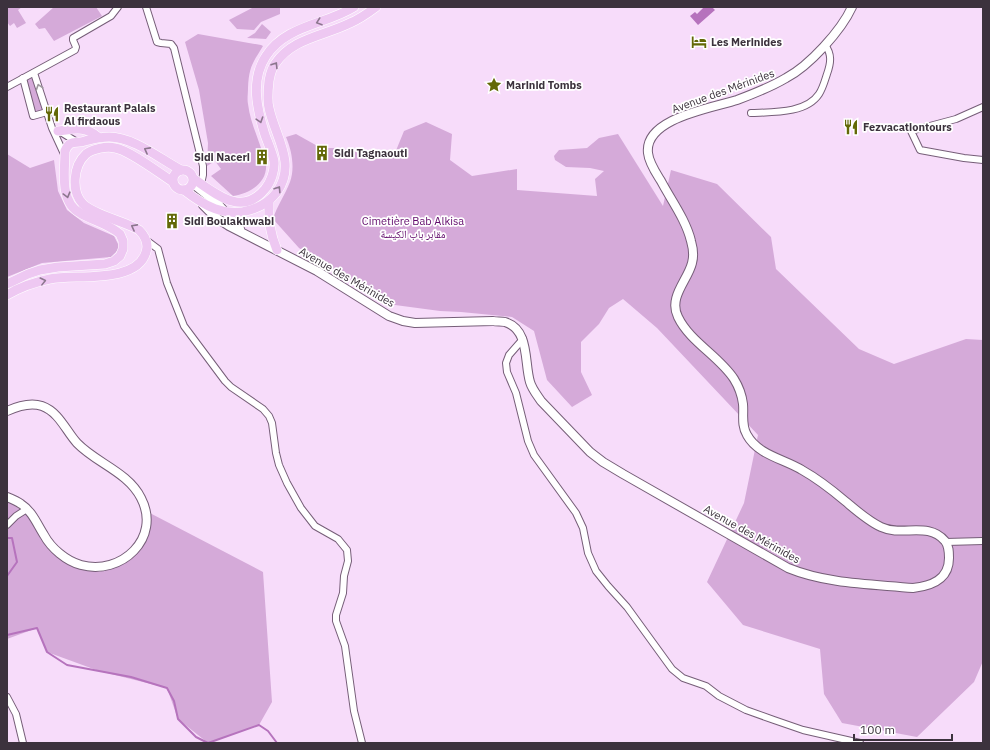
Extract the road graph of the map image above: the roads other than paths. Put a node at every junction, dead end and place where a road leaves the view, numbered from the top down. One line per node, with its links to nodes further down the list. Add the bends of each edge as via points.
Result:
1 (118, 7): 7 (street, via 111,16 73,38 75,50)
2 (146, 7): 20 (street, via 157,42 171,44 174,48 203,166 203,175)
3 (354, 7): 20 (main road, one-way to 20, via 289,34 276,44 263,61 258,73 257,110 274,165 270,182 263,192 249,200 233,202)
4 (376, 7): 22 (main road, one-way to 4, via 282,183 286,170 284,154 268,100 274,64 298,43 350,24)
5 (852, 7): 6 (main road, Avenue des Mérinides, via 842,25)
6 (825, 45): 12 (street, via 830,55 830,66 819,94 811,102 798,109); 36 (main road, Avenue des Mérinides, via 785,79 737,100 676,119 653,135 648,148 649,159 687,228 692,242 692,264 677,293 676,314 684,328 733,378 743,405 742,420 745,433 752,443 807,473 830,488 866,519 883,528 898,531 922,530 939,536)
7 (34, 73): 8 (street); 11 (street, one-way to 7)
8 (23, 78): 9 (street); 11 (street, via 33,116)
9 (7, 87)
10 (983, 107): 17 (street, via 956,119 911,131 920,150)
11 (47, 112): 13 (street)
12 (750, 113)
13 (55, 129): 14 (main road, via 91,131); 15 (street); 16 (street)
14 (98, 138): 15 (main road); 18 (main road, one-way to 14, via 124,139)
15 (78, 142): 16 (main road, via 67,146)
16 (65, 155): 28 (main road, one-way to 28, via 65,186 69,202 77,212 116,230 123,241 122,253 118,259 110,263 40,270)
17 (983, 160)
18 (181, 170): 19 (main road, via 174,174); 20 (main road, via 189,171)
19 (173, 182): 21 (main road); 26 (main road, one-way to 19, via 135,227 90,209 82,203 75,187 75,174 82,158 101,148 116,148)
20 (196, 182): 21 (main road); 24 (main road)
21 (184, 190): 23 (main road)
22 (268, 201): 24 (main road, via 250,210); 27 (main road, via 270,231)
23 (204, 205): 24 (main road); 25 (main road, Avenue des Mérinides, via 221,220)
24 (226, 212): 25 (main road)
25 (242, 231): 27 (main road, Avenue des Mérinides)
26 (146, 240): 29 (main road, one-way to 26, via 49,279 128,271 142,260 147,249); 39 (street, via 158,249 167,283 190,335 225,381 269,416 279,465 309,520 338,538 346,550 348,561 336,621 344,639 354,711)
27 (277, 250): 30 (main road, Avenue des Mérinides, via 317,271 389,316 402,321 505,322)
28 (7, 284)
29 (7, 295)
30 (523, 339): 36 (main road, Avenue des Mérinides, via 530,382 535,391 590,452 623,474 788,568 824,579 913,588 926,587 944,575 949,563); 40 (street, via 506,362 534,455 576,513 596,571 627,607 672,669 683,678 706,686 746,710 803,730)
31 (7, 411): 33 (main road, via 32,404 50,410 78,444 122,476 136,490 145,510 145,527 136,549 126,558 105,566 80,565 50,545)
32 (7, 497): 33 (main road)
33 (27, 509): 34 (street)
34 (7, 525)
35 (983, 541): 36 (street)
36 (946, 542)
37 (7, 697): 38 (street, via 16,714)
38 (23, 743)
39 (362, 743)
40 (860, 743)

